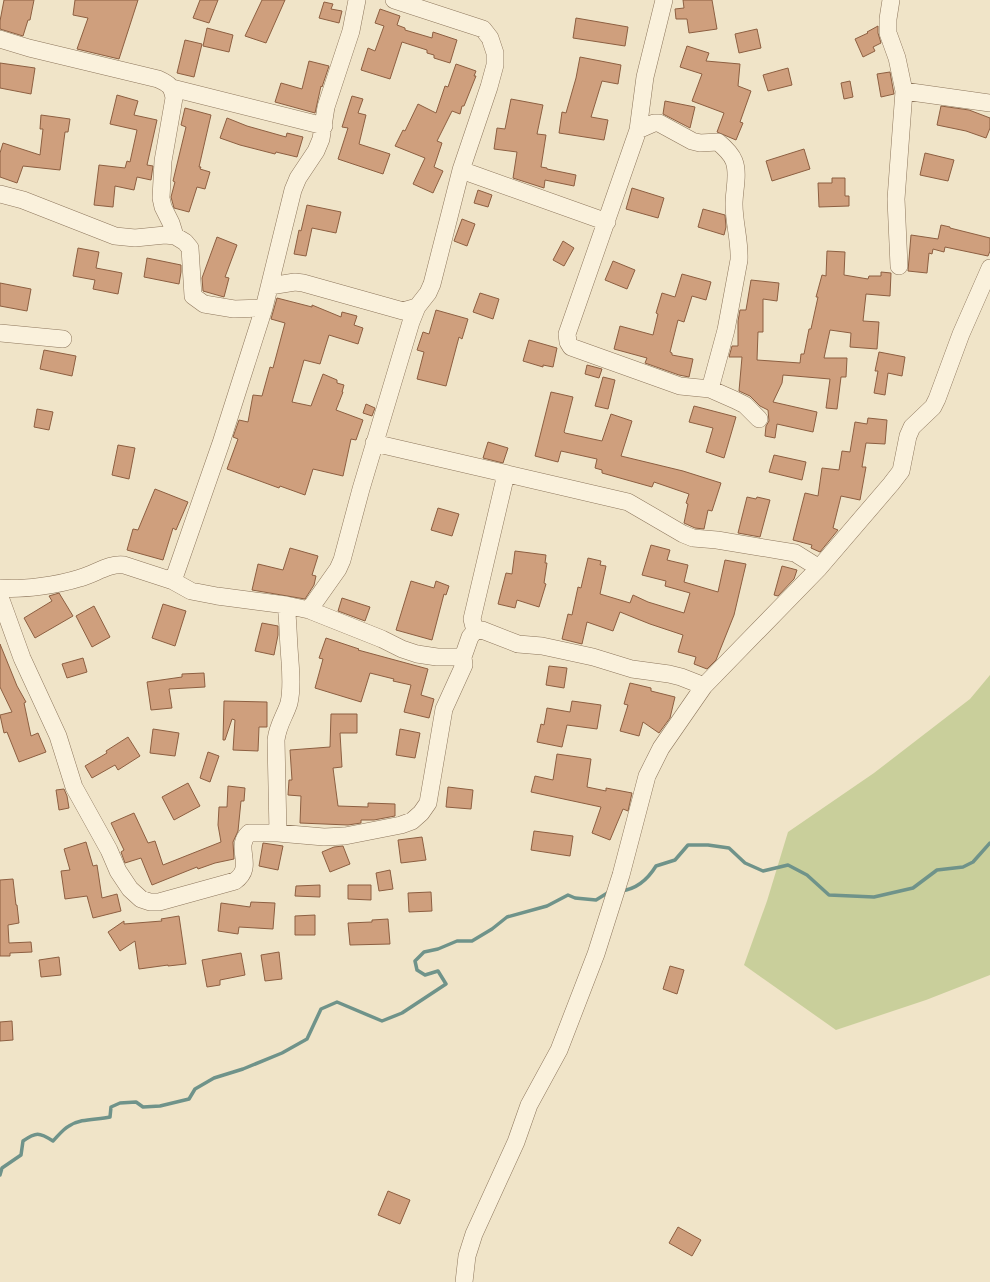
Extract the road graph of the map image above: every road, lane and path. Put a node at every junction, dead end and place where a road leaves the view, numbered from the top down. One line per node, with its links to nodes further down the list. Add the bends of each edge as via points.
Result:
1 (357, 0): 9 (street, via 351,31 326,106)
2 (394, 0): 11 (street, via 483,29 490,38 495,53 495,65)
3 (664, 0): 10 (street, via 644,77)
4 (891, 0): 7 (street, via 888,33 897,58)
5 (0, 39): 6 (street, via 158,79)
6 (172, 88): 9 (street); 14 (street, via 174,98 161,198)
7 (904, 91): 8 (street); 15 (street, via 896,199)
8 (990, 103)
9 (324, 126): 17 (street, via 316,151 298,178)
10 (638, 130): 13 (street); 22 (street, via 659,123 692,141 718,142 734,160 734,205 740,248 739,260 726,330)
11 (461, 170): 13 (street); 19 (street, via 432,284 428,293)
12 (0, 194): 14 (street, via 23,200 115,236)
13 (607, 222): 22 (street, via 567,334 571,347 680,386)
14 (175, 236): 18 (street, via 190,248 193,296 204,304 234,309)
15 (899, 266)
16 (990, 268): 26 (street, via 935,403 912,427 908,436 901,471)
17 (270, 286): 18 (street); 19 (street, via 303,283)
18 (264, 308): 27 (street, via 222,443)
19 (410, 313): 24 (street)
20 (0, 333): 21 (street)
21 (63, 339)
22 (710, 389): 23 (street, via 740,402)
23 (759, 419)
24 (374, 443): 25 (street); 31 (street, via 342,560)
25 (506, 474): 26 (street, via 628,502 693,538 795,553); 32 (street, via 472,619)
26 (819, 568): 34 (street)
27 (174, 582): 28 (street, via 116,564 78,579 22,589); 30 (street, via 191,591)
28 (0, 588)
29 (0, 597): 35 (street, via 22,658 58,736 78,796 109,850 123,881 141,899 159,902 235,881 242,876 245,867 244,837 249,833)
30 (286, 605): 31 (street); 35 (street, via 291,682 288,704 277,730 276,740)
31 (309, 610): 33 (street, via 416,654)
32 (476, 631): 33 (street, via 470,637); 34 (street, via 482,630 518,644 542,646 632,669 675,675)
33 (463, 657): 35 (street, via 464,665 444,709 428,803 421,813 412,821 401,825 345,836)
34 (704, 686): 36 (street, via 661,748 647,776 621,875 596,954 559,1050 529,1105 516,1142 474,1234 467,1256)
35 (278, 833)
36 (464, 1282)

